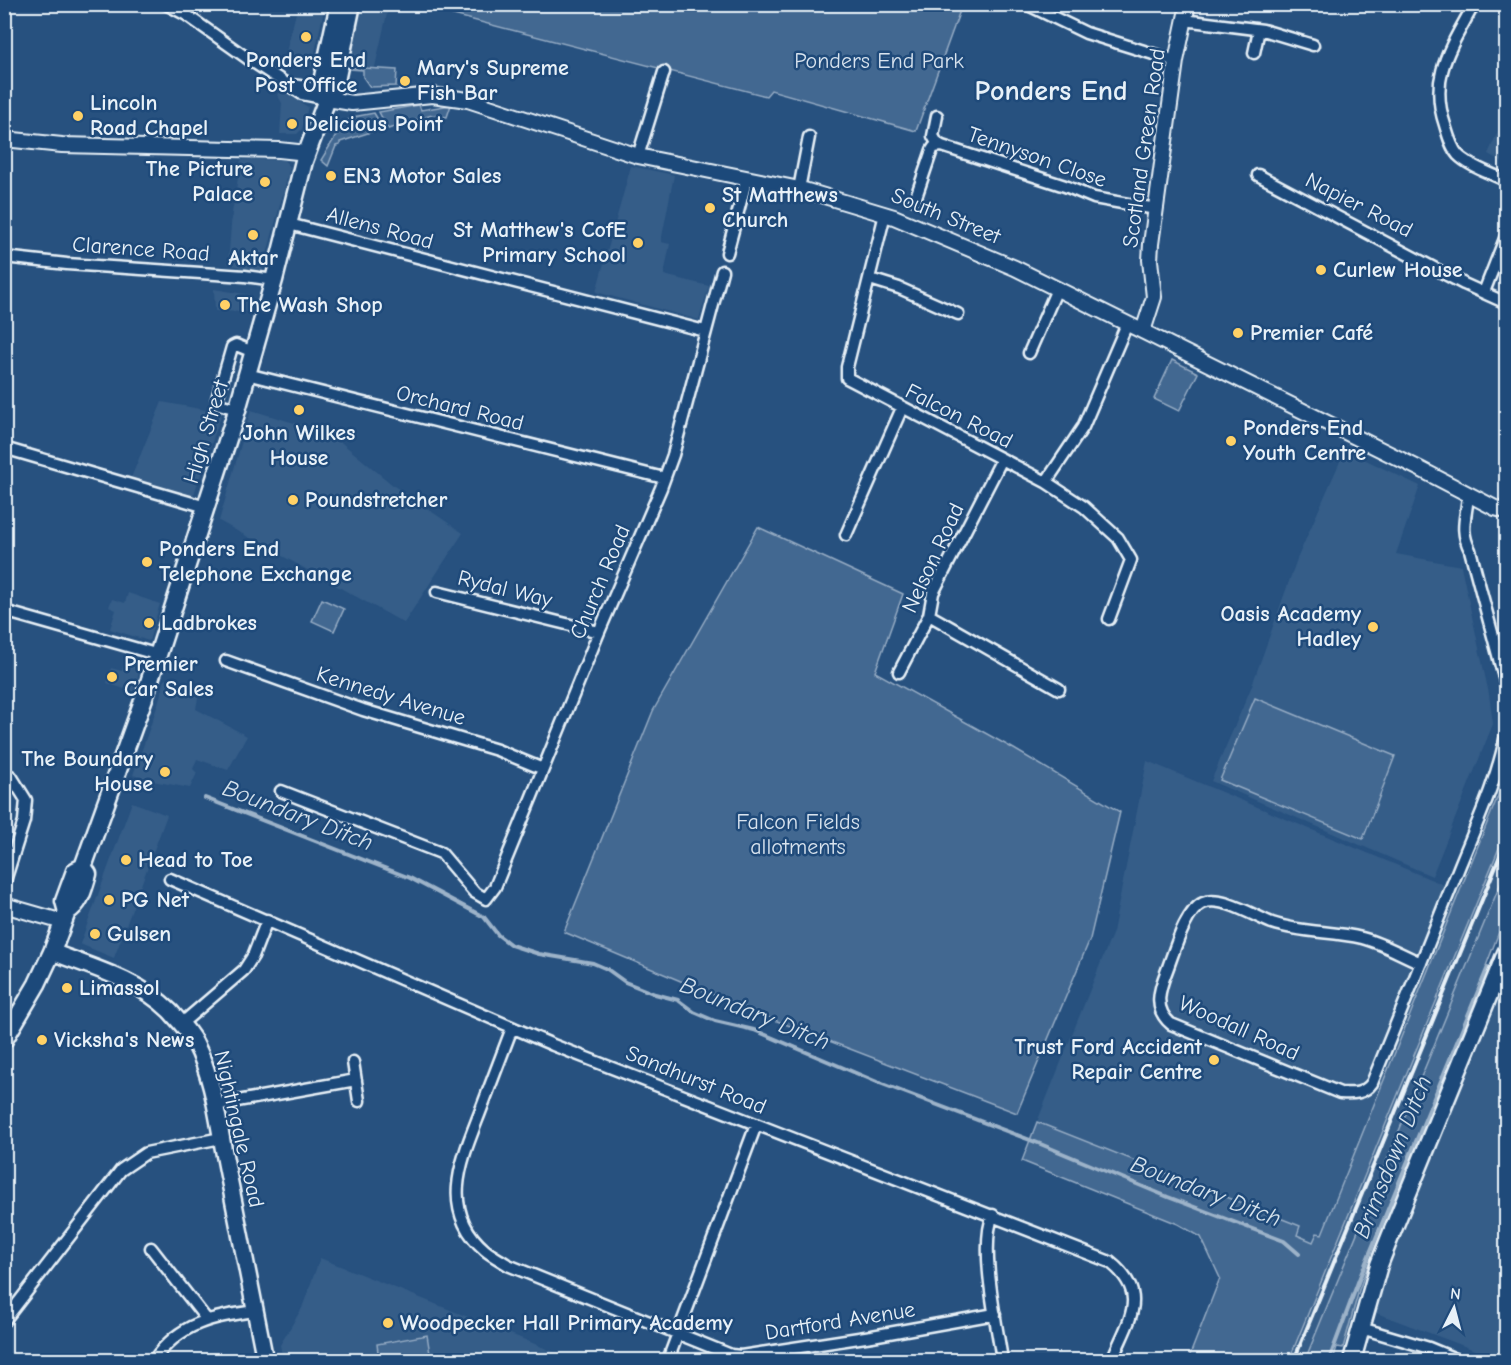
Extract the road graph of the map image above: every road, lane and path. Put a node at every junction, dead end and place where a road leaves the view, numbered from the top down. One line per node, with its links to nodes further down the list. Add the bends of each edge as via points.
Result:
1 (166, 4): 13 (street, via 307,96)
2 (339, 4): 13 (main road, High Street, via 322,84)
3 (352, 4): 13 (main road, High Street, via 335,86)
4 (1026, 4): 11 (street, via 1086,33)
5 (1188, 4): 7 (street, Scotland Green Road)
6 (1474, 4): 22 (street, via 1443,63 1438,88 1440,104 1457,154)
7 (1184, 20): 8 (street); 11 (street, Scotland Green Road)
8 (1259, 30): 9 (street); 10 (street)
9 (1313, 45)
10 (1254, 54)
11 (1176, 61): 25 (street, Scotland Green Road)
12 (664, 72): 19 (street)
13 (327, 99): 18 (main road, High Street); 19 (street, South Street, via 352,103 448,96)
14 (938, 116): 17 (street, Tennyson Close, via 933,136)
15 (809, 137): 23 (street)
16 (4, 139): 18 (street, via 62,145)
17 (942, 146): 24 (street, Tennyson Close, via 932,150); 25 (street, Tennyson Close, via 1094,198)
18 (307, 153): 27 (main road, High Street)
19 (638, 156): 21 (street, South Street)
20 (1258, 175): 35 (street, Napier Road)
21 (747, 178): 23 (street, South Street); 29 (street)
22 (1506, 181)
23 (799, 189): 26 (street, South Street)
24 (915, 200)
25 (1156, 209): 40 (street, Scotland Green Road, via 1150,255 1154,297)
26 (885, 214): 32 (street, Falcon Road); 34 (street, South Street, via 978,251)
27 (289, 224): 33 (main road, High Street); 39 (street, Allens Road)
28 (1506, 236): 35 (street)
29 (727, 253)
30 (4, 257): 33 (street, Clarence Road)
31 (722, 271): 39 (street, Church Road)
32 (870, 279): 37 (street, via 899,288); 44 (street, Falcon Road, via 847,378)
33 (274, 280): 42 (main road, High Street)
34 (1057, 289): 38 (street, South Street); 41 (street)
35 (1484, 292): 36 (street, Napier Road)
36 (1506, 303)
37 (950, 313)
38 (1127, 324): 40 (street, South Street); 49 (street, via 1083,427)
39 (705, 331): 48 (street, Church Road)
40 (1143, 332): 50 (street, South Street)
41 (1035, 348)
42 (253, 352): 43 (main road, High Street); 45 (street, via 232,347 217,399 219,404)
43 (247, 374): 45 (main road, High Street); 48 (street, Orchard Road)
44 (902, 408): 47 (street, Falcon Road); 53 (street)
45 (237, 409): 51 (main road, High Street)
46 (4, 448): 51 (street)
47 (1002, 459): 49 (street, Falcon Road); 56 (street, Nelson Road, via 933,593)
48 (664, 478): 58 (street, Church Road)
49 (1046, 482): 57 (street, Falcon Road, via 1092,514 1118,538 1131,560)
50 (1468, 494): 52 (street, South Street); 62 (street, via 1464,538)
51 (206, 507): 59 (main road, High Street)
52 (1506, 511)
53 (846, 535)
54 (437, 592): 58 (street, Rydal Way)
55 (4, 611): 59 (street)
56 (929, 615): 61 (street, Nelson Road); 63 (street)
57 (1109, 619)
58 (599, 632): 65 (street, Church Road)
59 (159, 655): 71 (main road, High Street, via 83,867 88,874 81,895)
60 (226, 661): 65 (street, Kennedy Avenue, via 363,710 480,744)
61 (899, 672)
62 (1506, 685)
63 (1059, 689)
64 (1506, 735): 75 (street, Woodall Road, via 1502,759)
65 (543, 769): 67 (street, Church Road, via 495,887 486,899 474,892 441,853)
66 (11, 776): 69 (street, via 26,800 24,821)
67 (281, 791)
68 (170, 879): 72 (street, Sandhurst Road)
69 (4, 884)
70 (4, 905): 71 (street)
71 (65, 917): 73 (main road)
72 (267, 920): 76 (street, via 244,970); 77 (street, Sandhurst Road)
73 (52, 952): 76 (main road, Nightingale Road, via 140,989); 78 (main road)
74 (1506, 953): 91 (main road, via 1390,1237)
75 (1421, 963): 75 (street, Woodall Road, via 1364,939 1306,932 1274,924 1222,902 1204,903 1191,912 1161,984 1158,1003 1171,1024 1340,1093 1353,1094 1368,1089 1372,1083)
76 (181, 1024): 82 (main road, Nightingale Road, via 202,1059)
77 (512, 1028): 83 (street, Sandhurst Road); 92 (street, Dartford Avenue, via 460,1167 458,1206 465,1226 486,1252 508,1265)
78 (4, 1040)
79 (353, 1062): 80 (street)
80 (356, 1080): 81 (street); 82 (street)
81 (359, 1101)
82 (215, 1105): 84 (main road, Nightingale Road)
83 (756, 1125): 85 (street, Sandhurst Road); 92 (street)
84 (221, 1138): 87 (main road, Nightingale Road); 90 (street, via 146,1153 121,1170)
85 (993, 1215): 88 (street, via 987,1242); 97 (street, Sandhurst Road, via 1110,1262 1124,1273 1134,1298)
86 (151, 1248): 89 (street)
87 (255, 1311): 89 (street); 94 (main road, Nightingale Road)
88 (995, 1314): 92 (street, Dartford Avenue, via 741,1356); 96 (street)
89 (207, 1320): 93 (street, via 178,1334)
90 (4, 1321)
91 (1361, 1328): 98 (main road); 99 (street)
92 (677, 1334): 95 (street)
93 (154, 1360)
94 (265, 1360)
95 (668, 1360)
96 (1002, 1360)
97 (1112, 1360)
98 (1352, 1360)
99 (1458, 1360)

